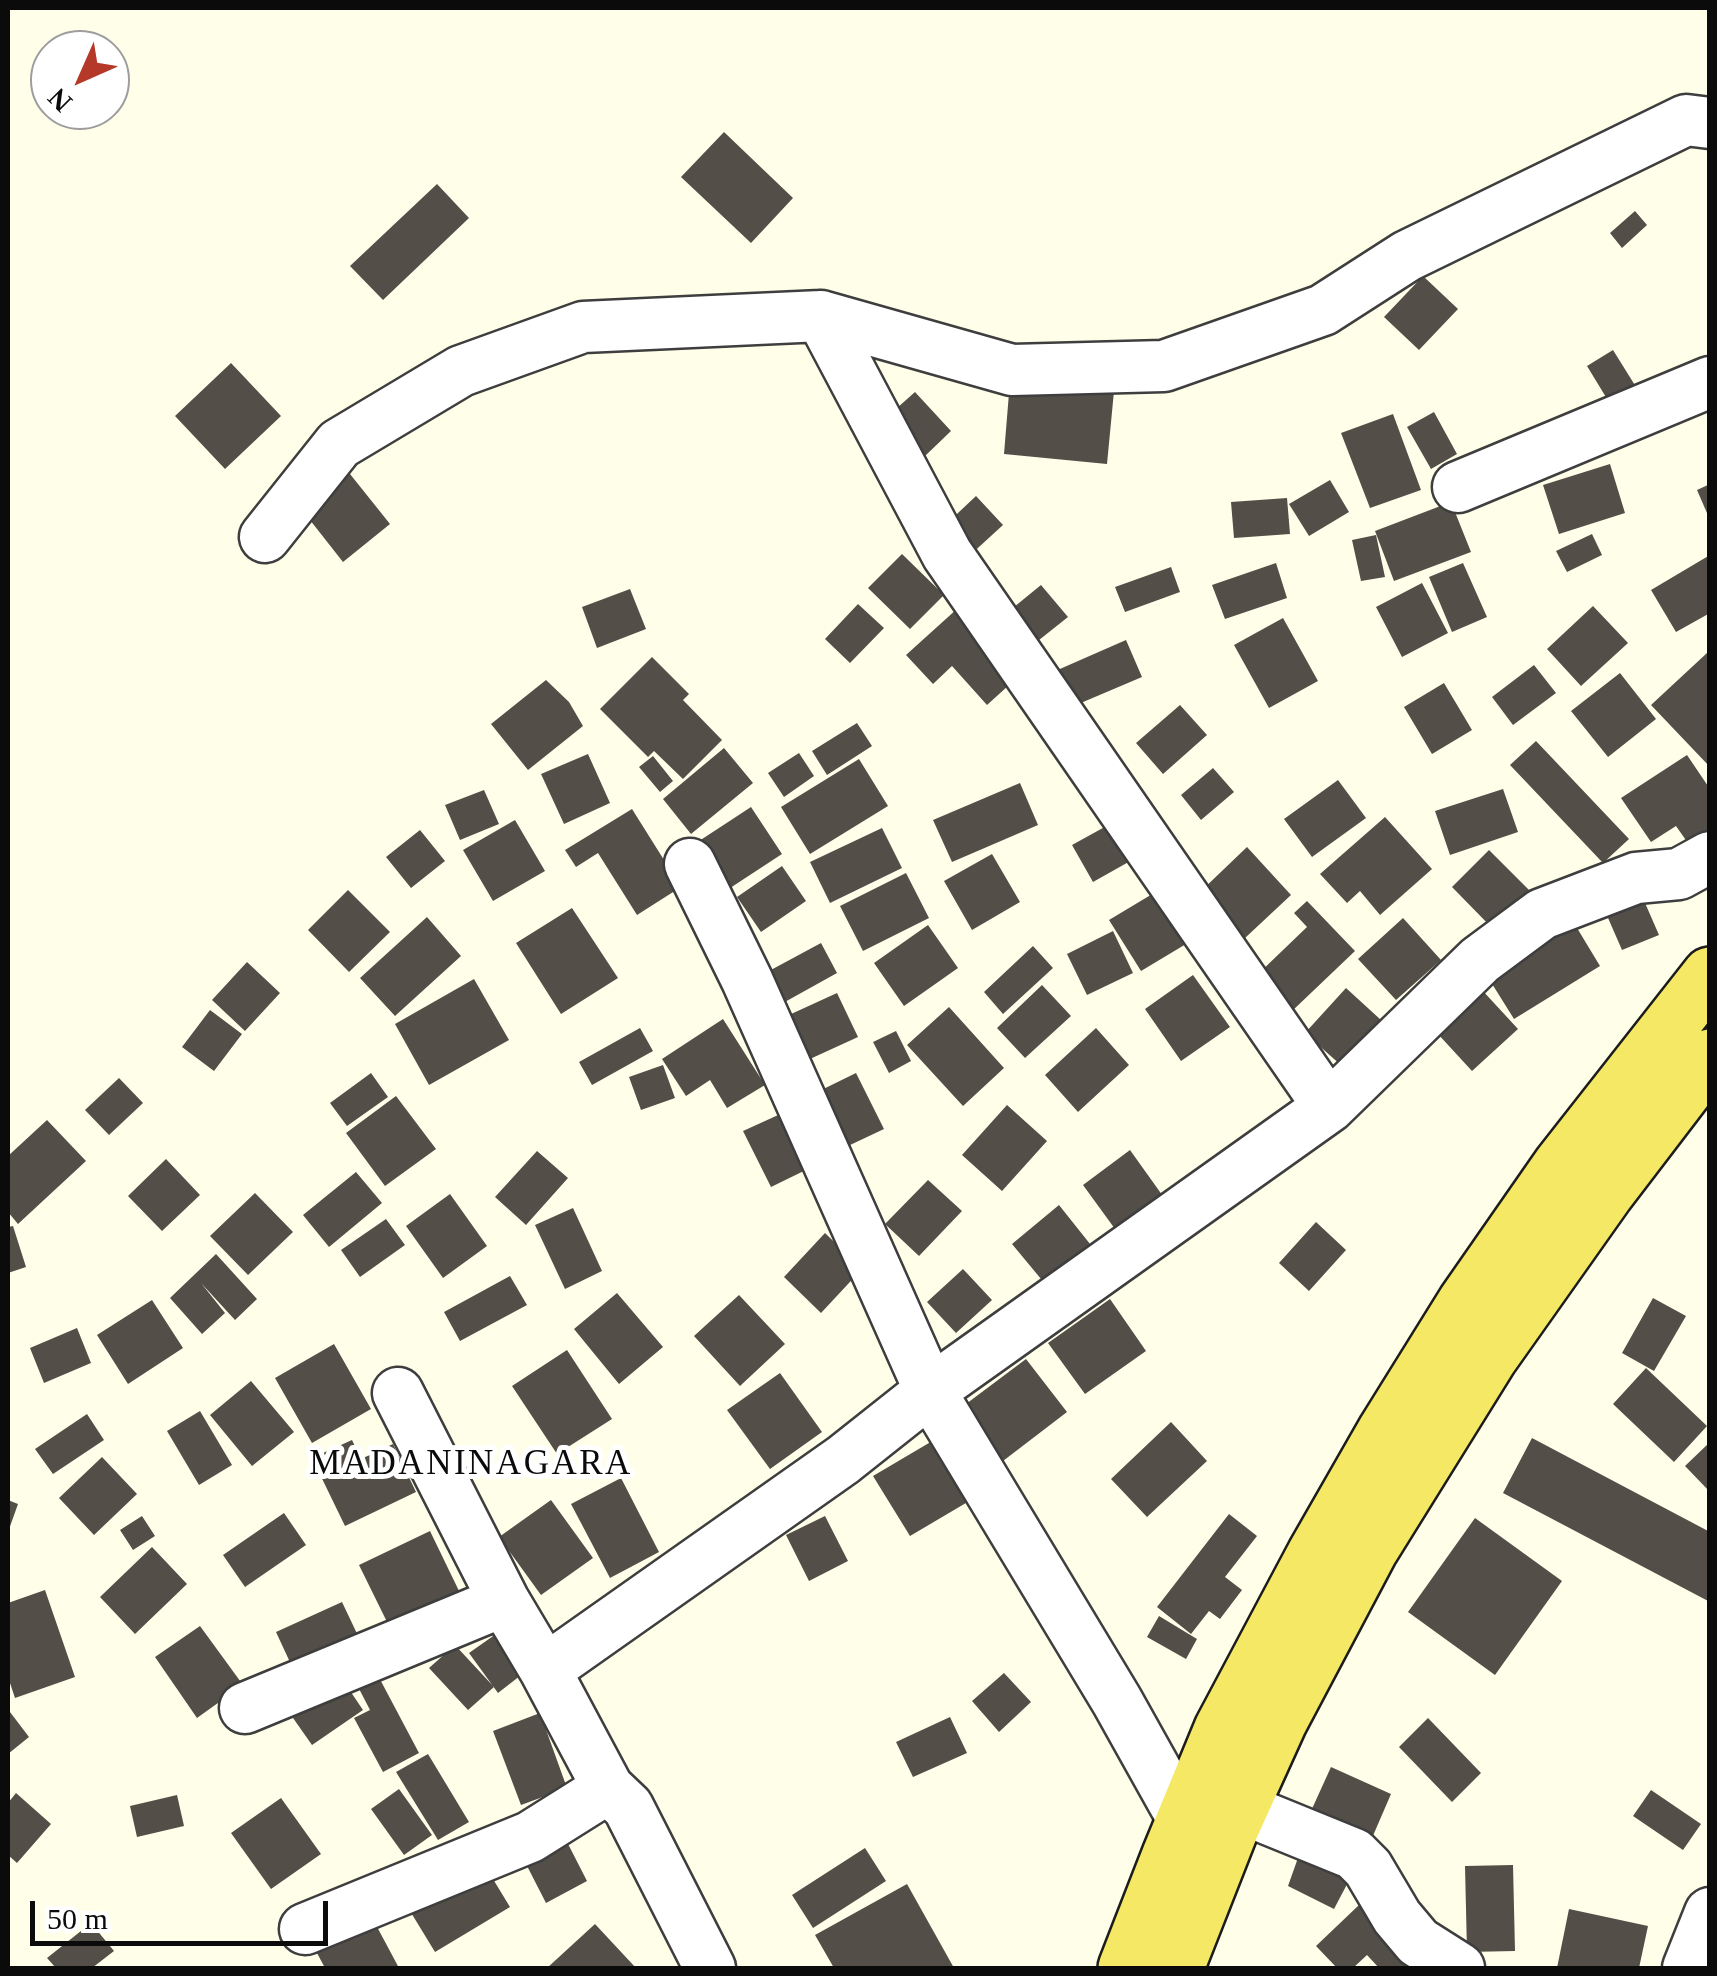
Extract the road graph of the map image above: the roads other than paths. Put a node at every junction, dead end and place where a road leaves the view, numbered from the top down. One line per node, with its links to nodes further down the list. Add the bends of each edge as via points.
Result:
1 (1710, 123): 2 (street, via 1686,120 1406,256 1323,310 1164,366 1012,370)
2 (821, 316): 5 (street, via 583,327 462,371 338,444); 10 (street, via 947,554)
3 (1710, 382): 4 (street)
4 (1458, 487)
5 (265, 537)
6 (1710, 858): 10 (street, via 1679,874 1636,878 1542,914 1480,960)
7 (690, 864): 11 (street)
8 (1710, 975): 18 (main road, via 1561,1165 1386,1430 1222,1729)
9 (1710, 1057): 17 (main road, via 1490,1356 1370,1550)
10 (1329, 1106): 11 (street)
11 (930, 1391): 14 (street, via 844,1460); 18 (street)
12 (398, 1393): 13 (street)
13 (504, 1601): 14 (street); 15 (street)
14 (546, 1670): 16 (street)
15 (245, 1708)
16 (608, 1788): 20 (street, via 530,1836); 21 (street, via 628,1808)
17 (1241, 1808): 23 (main road); 24 (street, via 1354,1854 1418,1942)
18 (1184, 1821): 22 (main road)
19 (1710, 1914): 25 (street)
20 (305, 1929)
21 (710, 1968)
22 (1126, 1968)
23 (1176, 1968)
24 (1459, 1968)
25 (1688, 1968)

